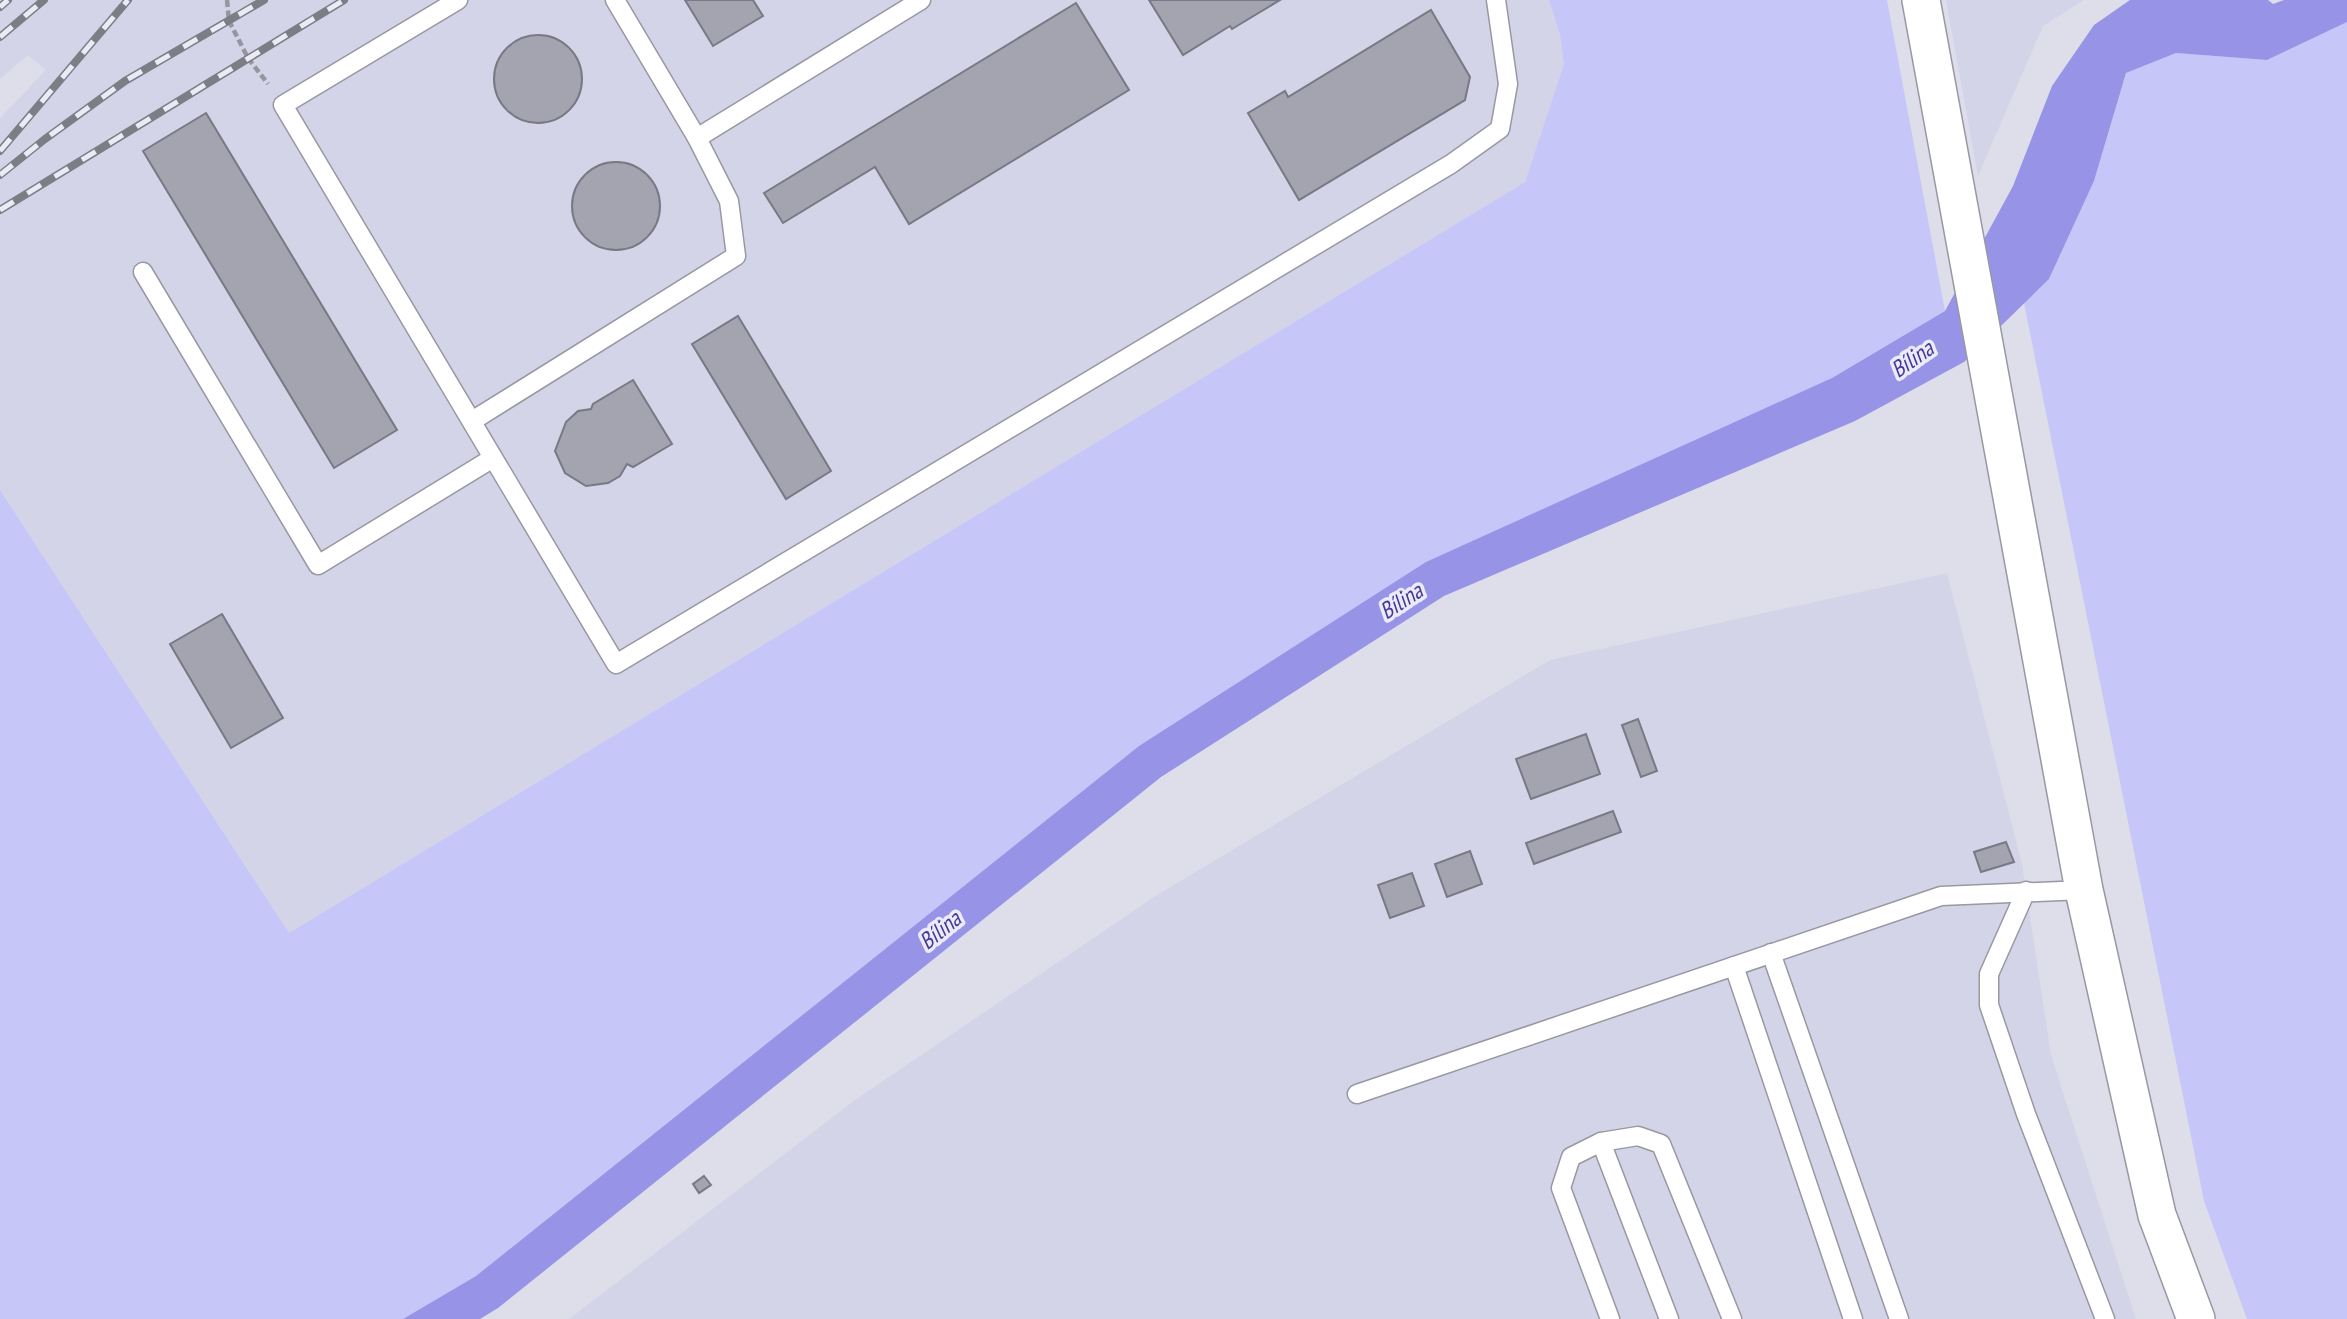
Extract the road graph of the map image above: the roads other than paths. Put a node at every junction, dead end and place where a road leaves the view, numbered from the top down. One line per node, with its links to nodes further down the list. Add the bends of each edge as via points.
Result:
1 (458, 0): 8 (lane, via 283,105)
2 (615, 0): 6 (lane)
3 (921, 0): 6 (lane)
4 (1496, 0): 9 (lane, via 1508,84 1500,129 1451,164 616,664)
5 (1921, 0): 10 (street)
6 (697, 138): 8 (lane, via 729,201 736,256)
7 (143, 272): 9 (lane, via 318,565)
8 (472, 421): 9 (lane)
9 (493, 458)
10 (2084, 890): 11 (lane); 22 (street, via 2157,1215)
11 (2026, 891): 12 (lane, via 1941,896); 21 (lane, via 1989,974 1989,1005)
12 (1771, 953): 13 (lane); 20 (lane)
13 (1734, 967): 14 (lane); 19 (lane)
14 (1357, 1094)
15 (1601, 1142): 16 (lane, via 1572,1157 1561,1188); 17 (lane); 18 (lane, via 1638,1136 1661,1144)
16 (1610, 1319)
17 (1669, 1319)
18 (1732, 1319)
19 (1853, 1319)
20 (1899, 1319)
21 (2105, 1319)
22 (2196, 1319)

